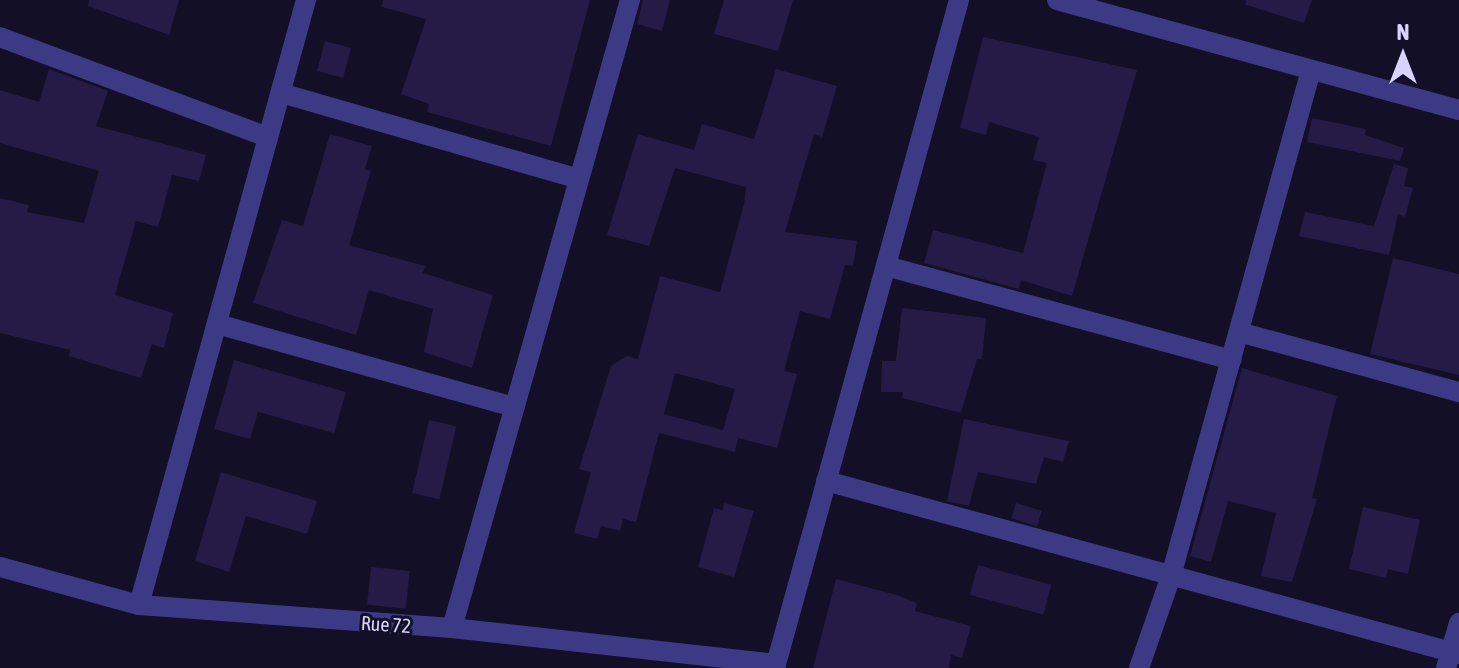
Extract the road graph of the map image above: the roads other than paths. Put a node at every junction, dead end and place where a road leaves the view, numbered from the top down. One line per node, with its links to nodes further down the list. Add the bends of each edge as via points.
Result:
1 (306, 0): 7 (street)
2 (630, 0): 10 (street)
3 (959, 0): 11 (street)
4 (1057, 0): 6 (street)
5 (0, 37): 9 (street)
6 (1311, 70): 8 (street); 13 (street)
7 (281, 93): 9 (street); 10 (street)
8 (1459, 110)
9 (268, 137): 12 (street)
10 (579, 179): 16 (street)
11 (886, 266): 14 (street); 17 (street)
12 (217, 324): 16 (street); 20 (street)
13 (1239, 332): 14 (street); 15 (street)
14 (1231, 360): 19 (street)
15 (1459, 392)
16 (515, 407): 22 (street)
17 (826, 481): 19 (street); 24 (street)
18 (0, 567): 20 (street, Rue 72)
19 (1171, 576): 23 (street); 25 (street)
20 (139, 605): 22 (street, Rue 72)
21 (1459, 623): 23 (street)
22 (452, 628): 24 (street, Rue 72)
23 (1452, 658)
24 (775, 666)
25 (1139, 668)

